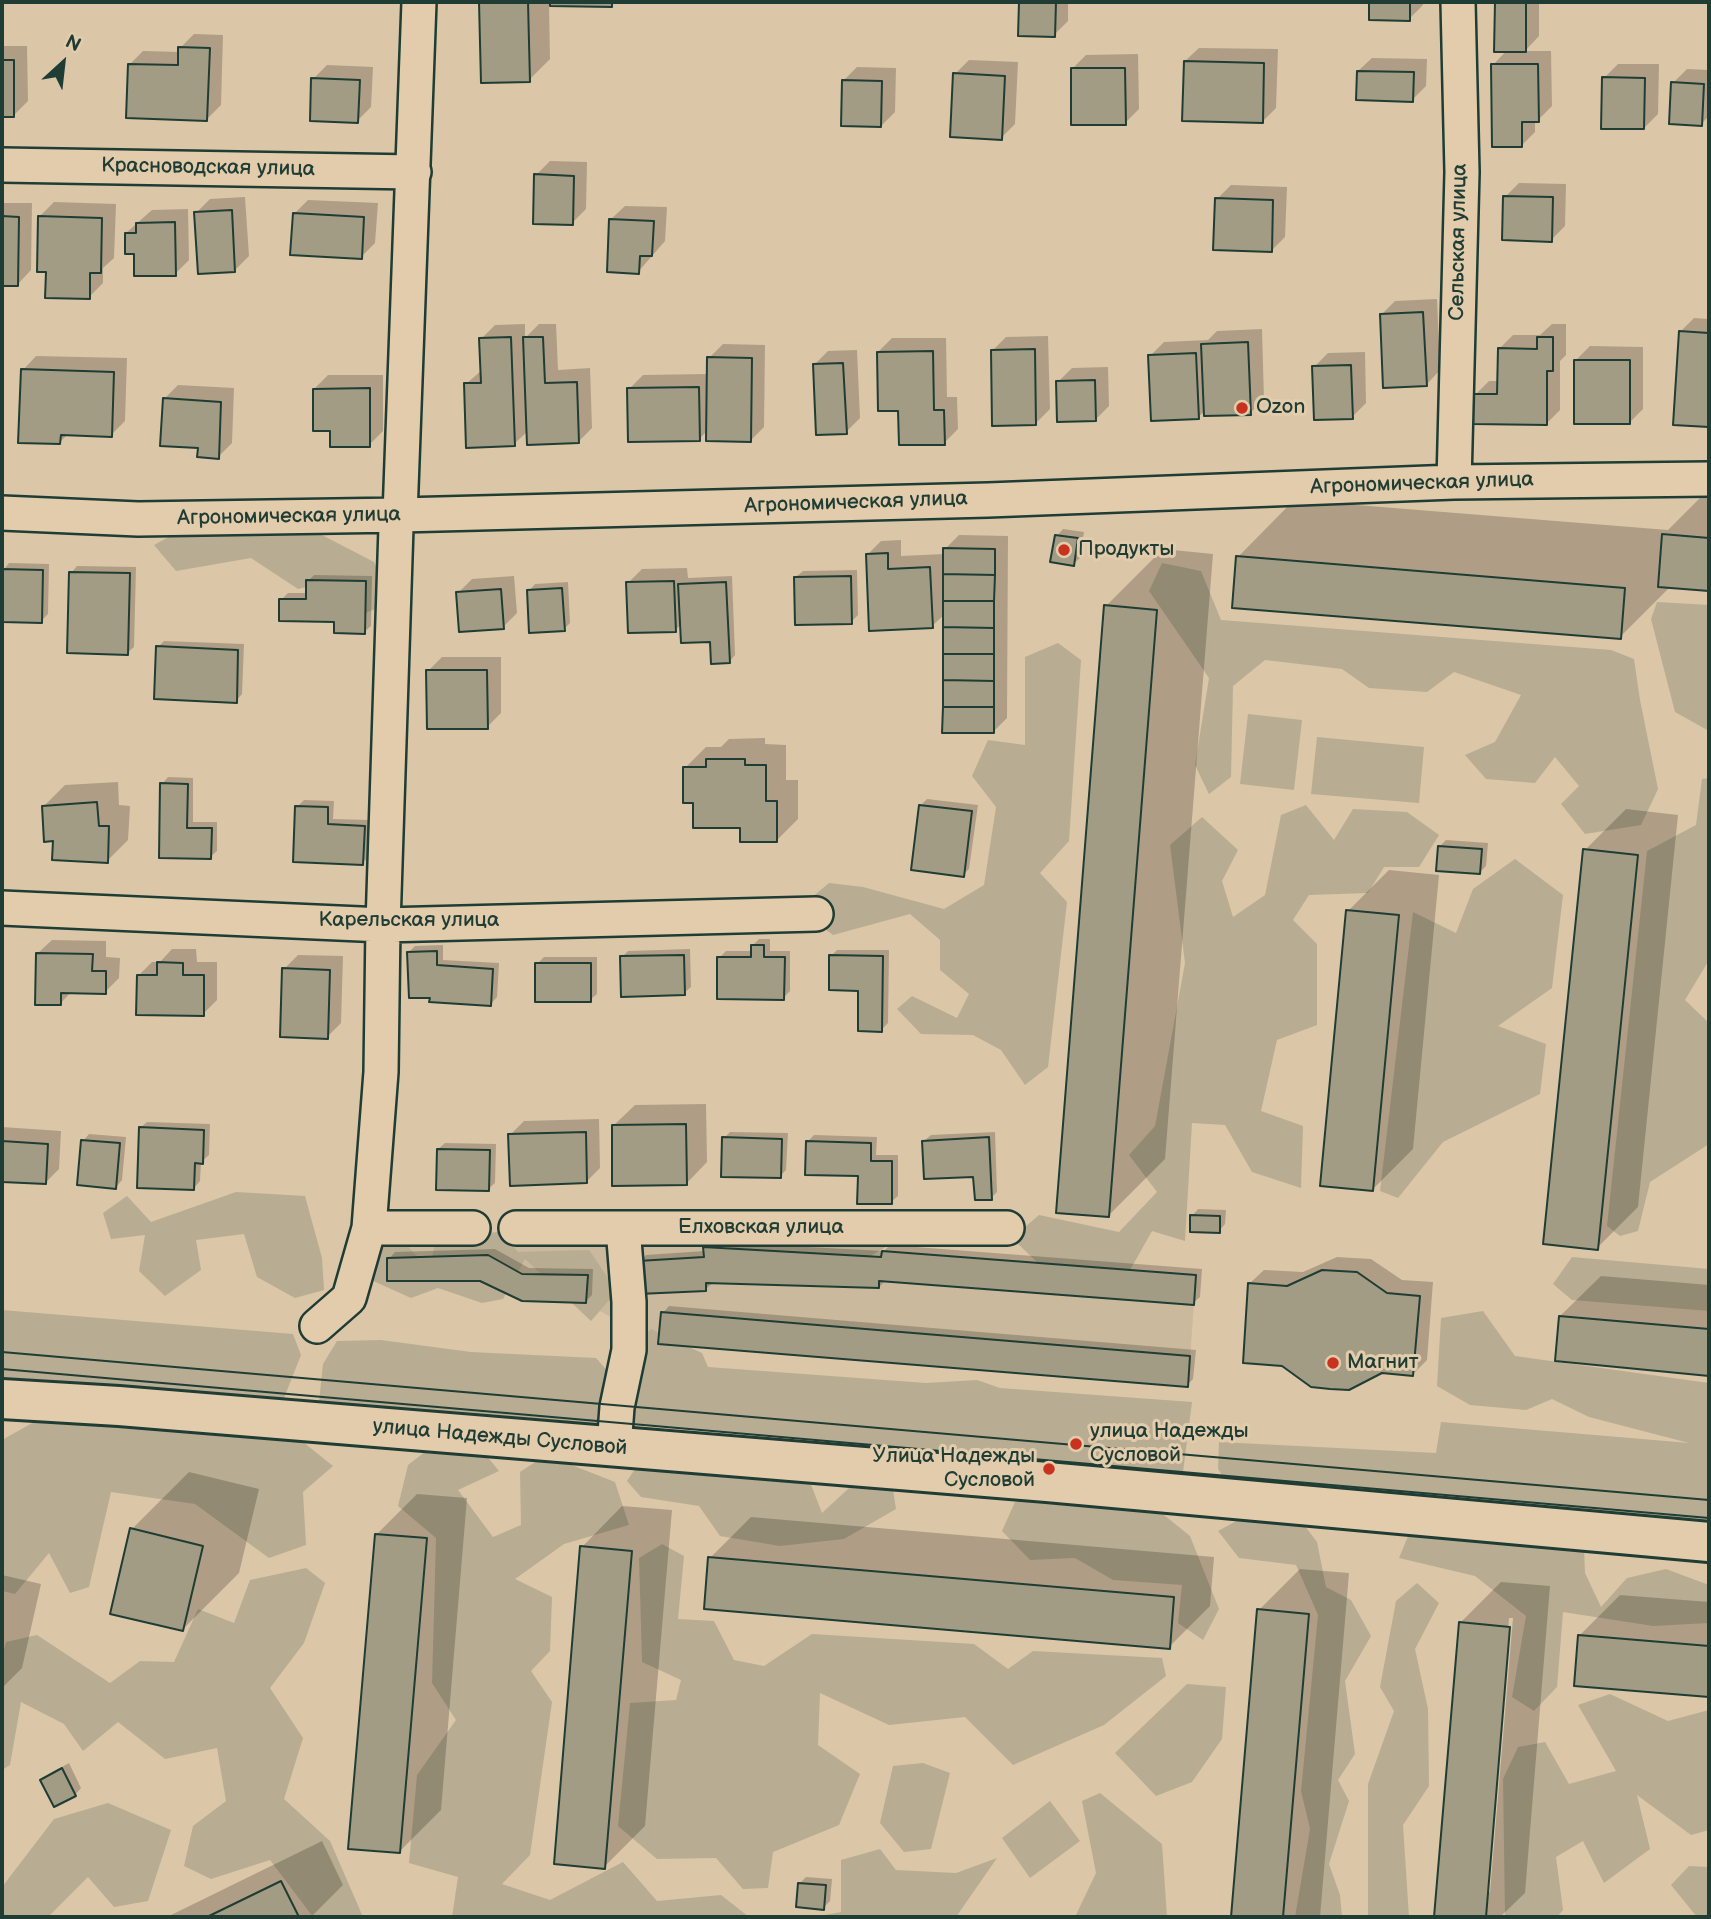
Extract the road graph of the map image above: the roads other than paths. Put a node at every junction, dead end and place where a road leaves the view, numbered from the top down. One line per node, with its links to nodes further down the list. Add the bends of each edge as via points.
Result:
1 (419, 2): 4 (street)
2 (1458, 2): 6 (street, Сельская улица, via 1462,172)
3 (2, 165): 4 (street, Красноводская улица)
4 (414, 172): 8 (street)
5 (1709, 479): 6 (street, Агрономическая улица)
6 (1454, 482): 8 (street, Агрономическая улица)
7 (2, 513): 8 (street, Агрономическая улица, via 138,519)
8 (400, 515): 11 (street)
9 (2, 908): 11 (street, Карельская улица)
10 (816, 914): 11 (street, Карельская улица)
11 (383, 925): 12 (street, via 381,1072)
12 (369, 1228): 13 (street); 17 (street, via 349,1298)
13 (472, 1228)
14 (516, 1228): 15 (street, Елховская улица)
15 (623, 1228): 16 (street, Елховская улица); 19 (street, via 629,1350)
16 (1007, 1228)
17 (317, 1326)
18 (2, 1399): 19 (main road, улица Надежды Сусловой)
19 (614, 1447): 20 (main road, улица Надежды Сусловой)
20 (1709, 1542)

